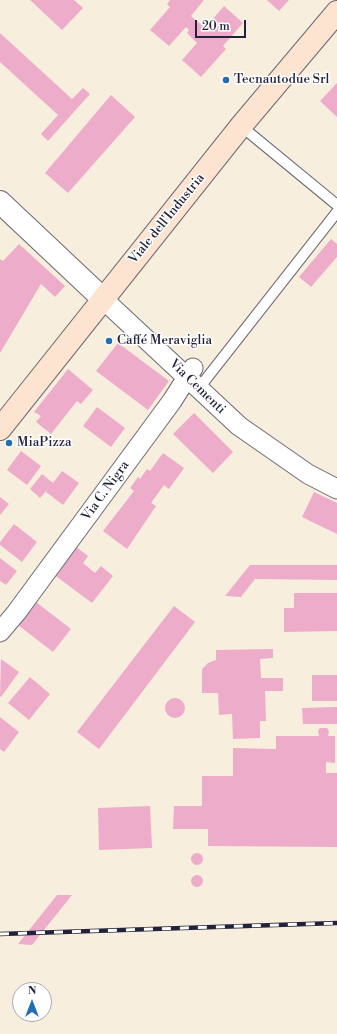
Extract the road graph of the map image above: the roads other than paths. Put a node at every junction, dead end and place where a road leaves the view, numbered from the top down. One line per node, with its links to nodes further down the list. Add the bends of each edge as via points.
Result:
1 (337, 12): 2 (main road, Viale dell'Industria)
2 (241, 126): 4 (lane); 6 (main road, Viale dell'Industria)
3 (0, 202): 6 (street, Via Cementi)
4 (337, 204)
5 (337, 212): 7 (lane)
6 (103, 299): 7 (street, Via Cementi); 8 (main road, Viale dell'Industria)
7 (193, 377): 9 (street, Via Cementi, via 239,426 308,474); 10 (street, Via C. Nigra, via 172,400)
8 (0, 429)
9 (337, 489)
10 (8, 610): 11 (street, Via C. Nigra)
11 (0, 632)

